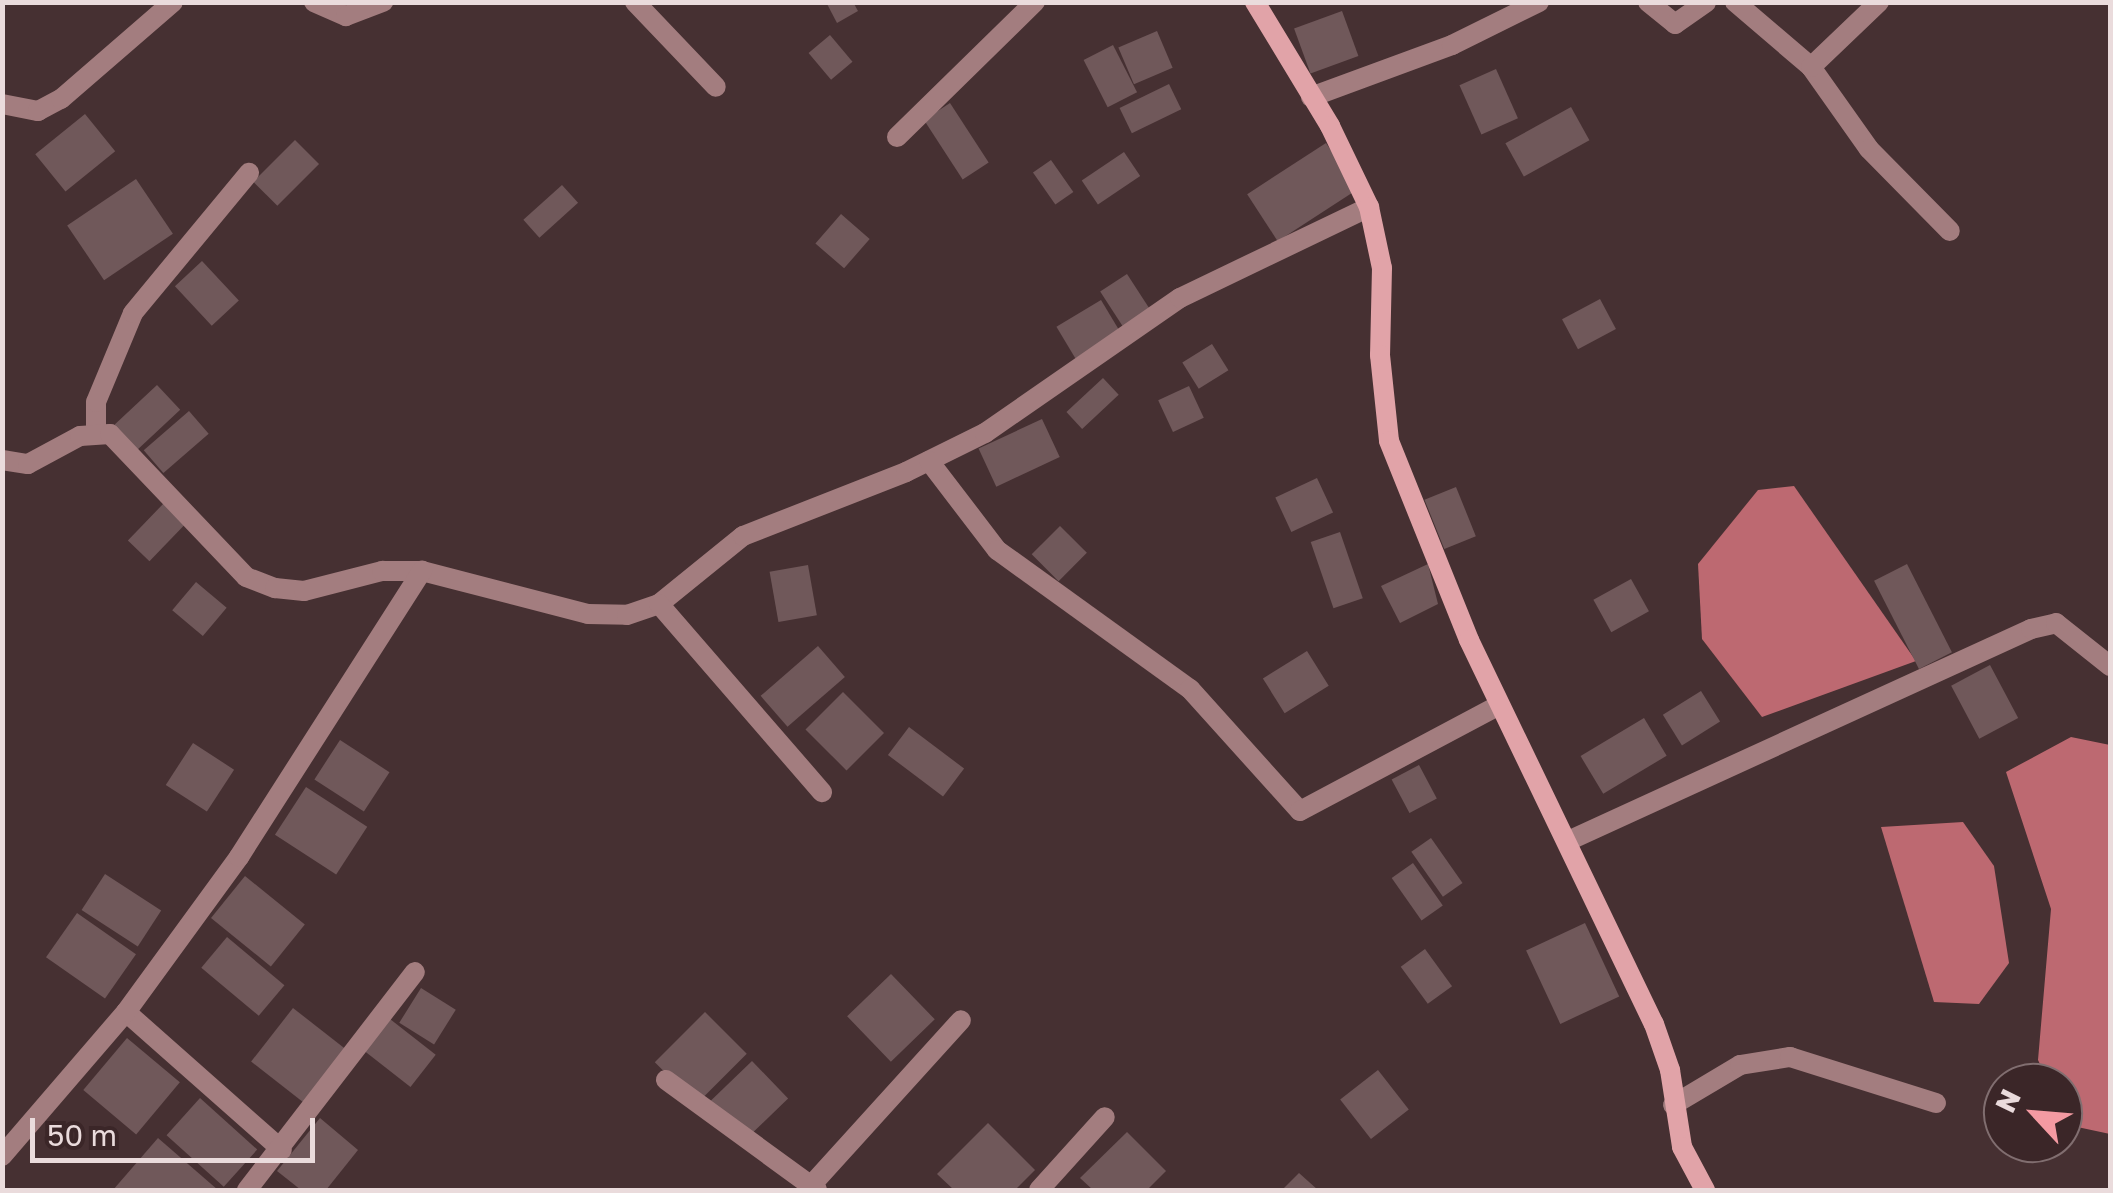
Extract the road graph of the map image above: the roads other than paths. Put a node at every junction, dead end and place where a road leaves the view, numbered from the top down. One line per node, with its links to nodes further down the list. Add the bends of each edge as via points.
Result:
1 (174, 2): 15 (street, via 61,98 38,111)
2 (314, 2): 3 (street, via 346,16)
3 (384, 2)
4 (635, 2): 13 (street)
5 (1035, 2): 16 (street)
6 (1255, 2): 14 (street)
7 (1539, 2): 14 (street, via 1452,45)
8 (1648, 2): 9 (street, via 1675,24)
9 (1706, 2)
10 (1736, 2): 12 (street)
11 (1880, 2): 12 (street)
12 (1811, 66): 19 (street, via 1869,149)
13 (716, 86)
14 (1311, 97): 18 (street)
15 (2, 104)
16 (897, 137)
17 (249, 173): 20 (street, via 133,313 96,402)
18 (1369, 207): 22 (street, via 1180,298 1064,384); 26 (street, via 1382,268 1380,355 1389,442)
19 (1950, 231)
20 (96, 431): 21 (street, via 28,464); 23 (street, via 124,445 246,577 304,591 382,570)
21 (2, 460)
22 (929, 461): 24 (street, via 742,536); 26 (street, via 997,550 1190,690 1300,811)
23 (422, 571): 24 (street, via 588,614 627,616); 30 (street, via 250,840)
24 (660, 604): 27 (street)
25 (2110, 666): 28 (street, via 2066,628 2031,629)
26 (1499, 705): 28 (street)
27 (822, 792)
28 (1568, 841): 34 (street, via 1654,1024)
29 (415, 972): 36 (street)
30 (126, 1012): 36 (street); 37 (street)
31 (961, 1020): 38 (street)
32 (666, 1080): 38 (street)
33 (1936, 1103): 34 (street, via 1790,1057 1740,1066)
34 (1673, 1105): 41 (street, via 1682,1147)
35 (1106, 1118): 40 (street)
36 (282, 1150): 39 (street)
37 (2, 1156)
38 (812, 1189)
39 (247, 1190)
40 (1039, 1190)
41 (1705, 1190)

